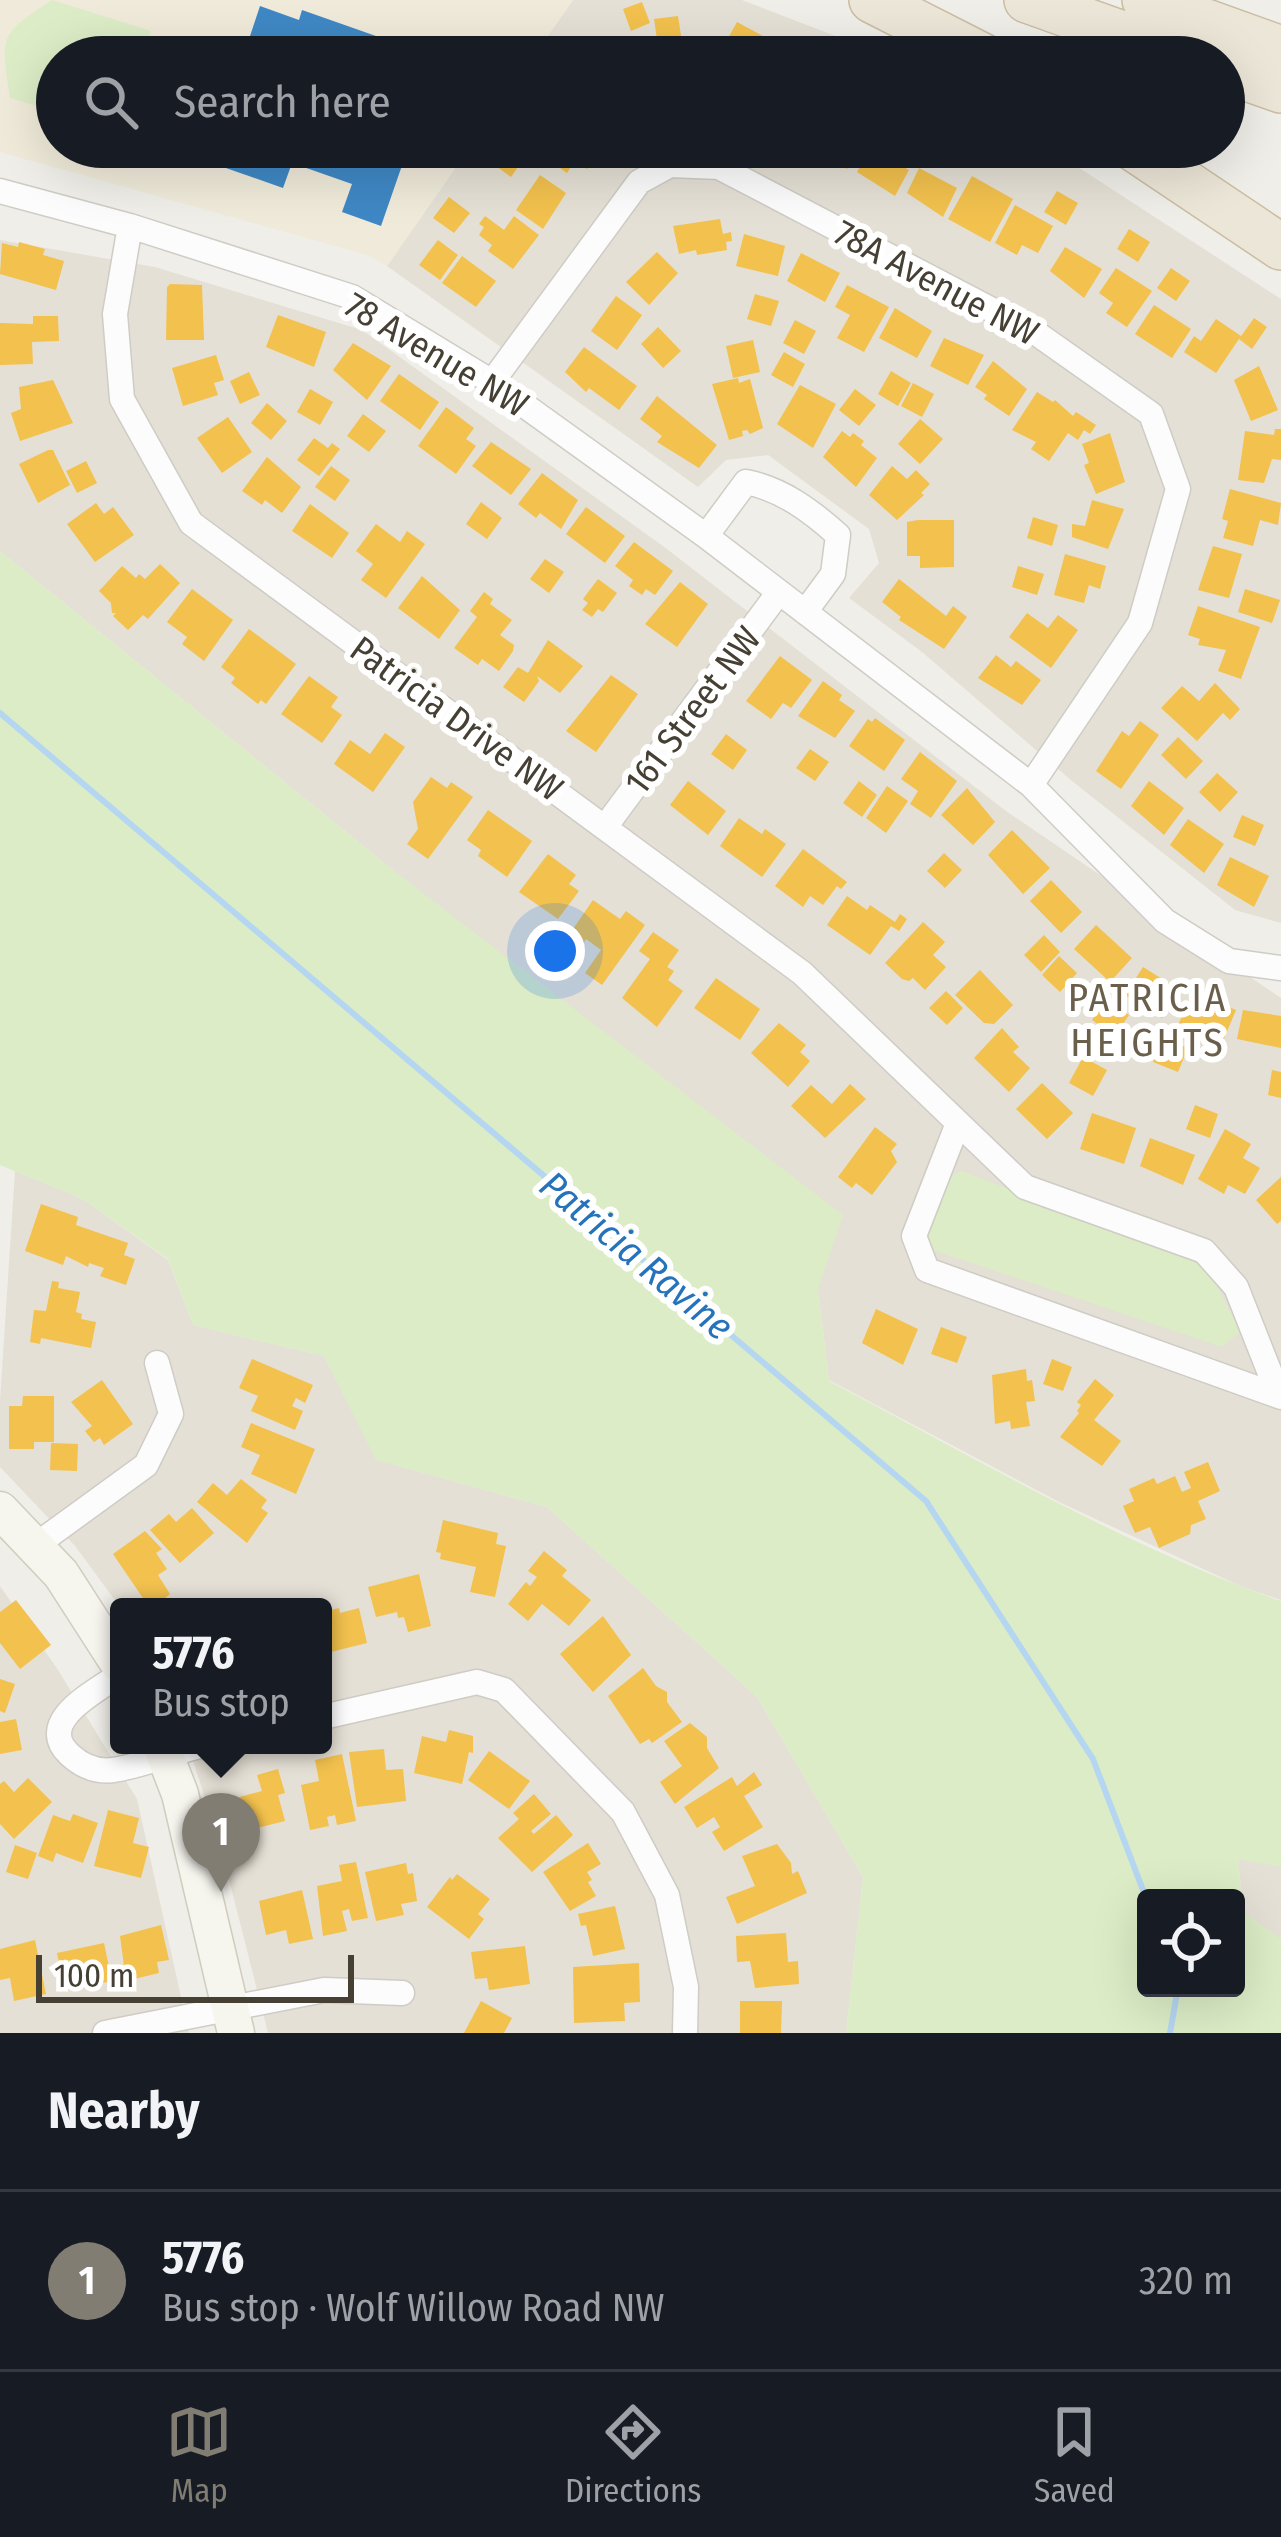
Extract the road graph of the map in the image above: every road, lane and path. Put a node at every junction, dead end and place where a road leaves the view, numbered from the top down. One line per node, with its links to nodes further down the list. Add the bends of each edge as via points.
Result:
1 (872, 0): 4 (highway)
2 (1027, 0): 5 (highway)
3 (1144, 0): 7 (highway)
4 (943, 36)
5 (1128, 36)
6 (1245, 36): 8 (highway)
7 (1245, 36)
8 (1281, 49)
9 (1245, 77): 10 (highway)
10 (1281, 90)
11 (666, 168): 17 (street, 78A Avenue NW, via 639,182)
12 (721, 168): 21 (street, 78A Avenue NW, via 1036,333 1151,414 1178,489 1140,622)
13 (1163, 168): 16 (highway)
14 (0, 191): 15 (street, 78 Avenue NW)
15 (130, 226): 17 (street, 78 Avenue NW, via 352,297); 22 (street, Patricia Drive NW, via 115,314 122,399 191,523)
16 (1281, 247)
17 (492, 382): 18 (street, 78 Avenue NW)
18 (706, 536): 19 (street, 78 Avenue NW); 20 (street, via 746,482 808,509 838,535 833,574)
19 (779, 592): 20 (street, 78 Avenue NW); 22 (street, 161 Street NW)
20 (805, 611): 21 (street, 78 Avenue NW)
21 (1031, 785): 23 (street, 78 Avenue NW, via 1165,922 1229,961)
22 (605, 827): 24 (street, Patricia Drive NW, via 802,973)
23 (1281, 968)
24 (958, 1124): 26 (street, Patricia Drive NW, via 1025,1186 1204,1251 1236,1287); 26 (street, Patricia Drive NW, via 914,1236 927,1270)
25 (157, 1363): 28 (street, via 172,1414 146,1465)
26 (1280, 1397)
27 (0, 1510): 28 (street)
28 (36, 1545): 29 (street)
29 (110, 1649)
30 (110, 1682): 32 (street, via 65,1715 62,1748 81,1765 107,1772)
31 (332, 1716): 37 (street, via 477,1682 504,1690 623,1812 667,1895 686,1987)
32 (151, 1754)
33 (165, 1754): 35 (street)
34 (402, 1994): 35 (street, via 324,1990)
35 (234, 2022): 36 (street)
36 (105, 2033)
37 (685, 2033)

